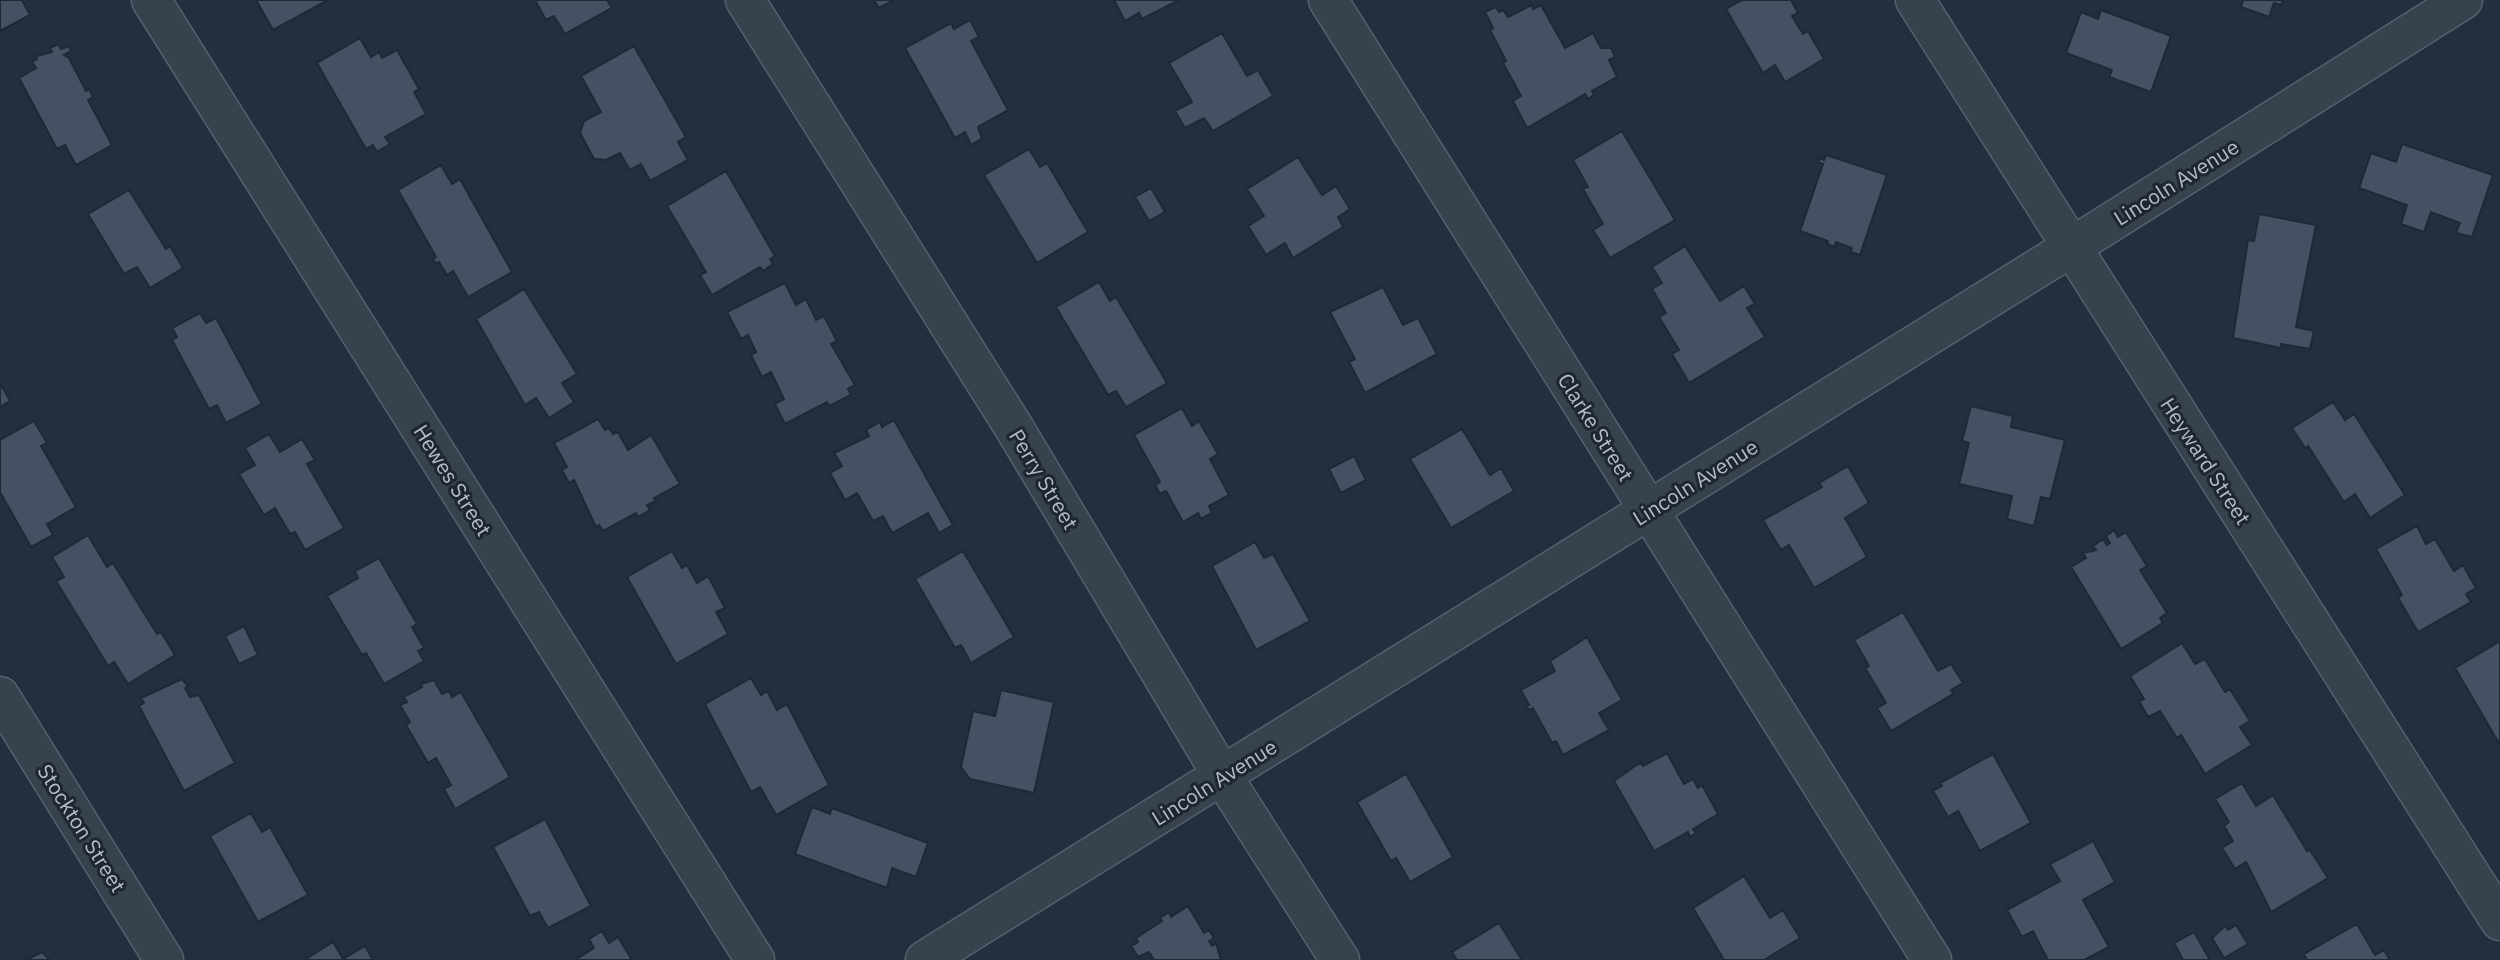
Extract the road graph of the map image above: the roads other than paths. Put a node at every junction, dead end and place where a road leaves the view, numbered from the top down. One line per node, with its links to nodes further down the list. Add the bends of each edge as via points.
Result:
1 (151, 0): 12 (street, Hewes Street)
2 (745, 0): 9 (street, Perry Street, via 1013,426)
3 (1328, 0): 7 (street, Clarke Street)
4 (1915, 0): 6 (street, Heyward Street)
5 (2463, 0): 6 (street, Lincoln Avenue)
6 (2070, 248): 7 (street, Lincoln Avenue); 10 (street, Heyward Street)
7 (1649, 511): 9 (street, Lincoln Avenue); 15 (street, Clarke Street)
8 (0, 696): 11 (street, Stockton Street)
9 (1223, 777): 13 (street, Lincoln Avenue); 14 (street, Perry Street)
10 (2500, 920)
11 (164, 960)
12 (755, 960)
13 (925, 960)
14 (1340, 960)
15 (1932, 960)

